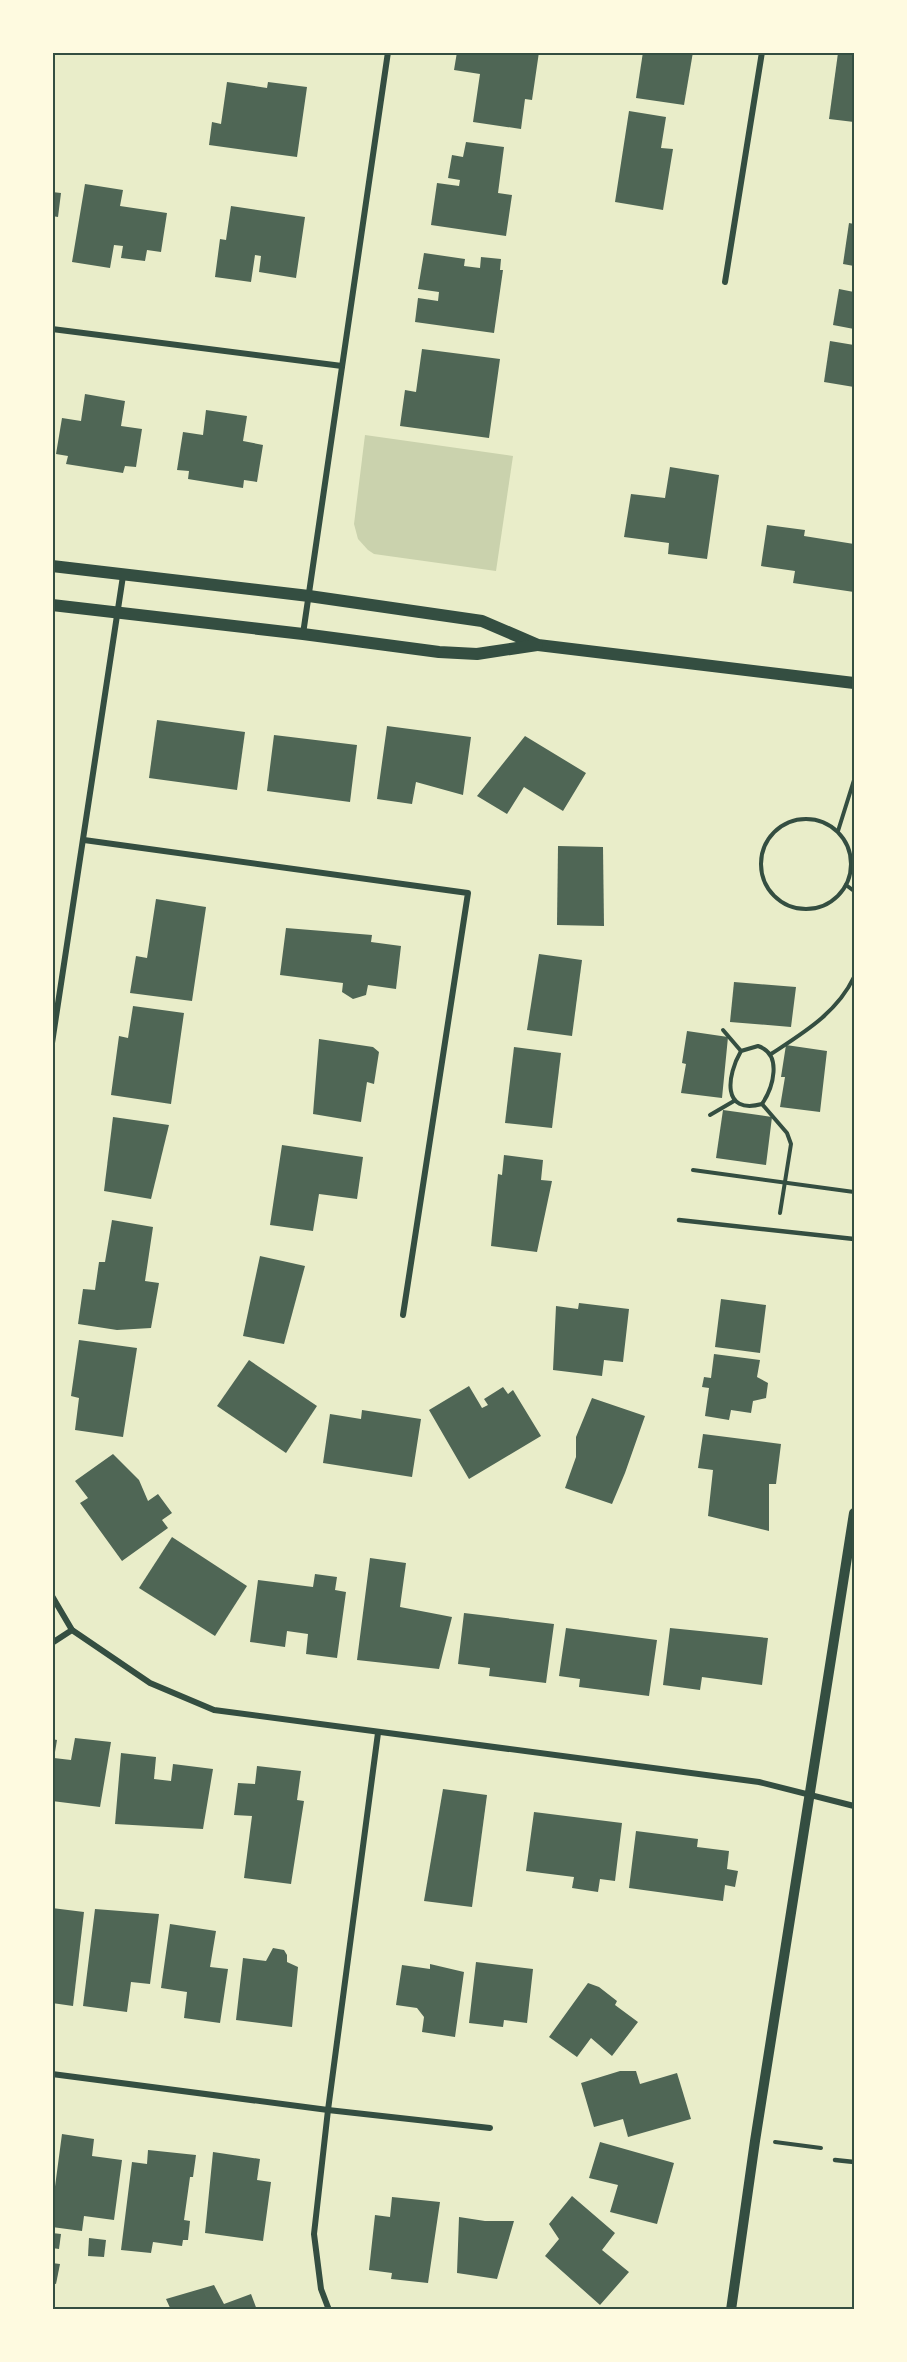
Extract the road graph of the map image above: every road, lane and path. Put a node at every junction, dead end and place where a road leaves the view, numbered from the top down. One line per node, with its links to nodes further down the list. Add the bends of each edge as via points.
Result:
1 (388, 52): 5 (street)
2 (762, 52): 3 (street)
3 (725, 282)
4 (52, 329): 5 (street)
5 (342, 366): 8 (street)
6 (52, 566): 7 (main road)
7 (123, 576): 8 (main road); 10 (street)
8 (309, 596): 11 (street); 12 (main road, via 482,621)
9 (52, 605): 10 (main road)
10 (118, 612): 11 (main road); 16 (street)
11 (303, 634): 12 (main road, via 477,654)
12 (538, 645): 13 (main road)
13 (855, 683)
14 (855, 780): 15 (path)
15 (838, 831): 17 (path, via 851,856); 17 (path, via 811,819 782,825 764,849 763,878 781,902 810,909 837,897)
16 (84, 840): 21 (street); 33 (street, via 468,893)
17 (846, 885): 18 (path)
18 (855, 891)
19 (855, 977): 23 (path, via 825,1015)
20 (723, 1030): 22 (path)
21 (52, 1043)
22 (741, 1051): 23 (path, via 758,1046); 24 (path, via 731,1076)
23 (771, 1054): 25 (path, via 772,1082)
24 (734, 1101): 25 (path, via 750,1107); 26 (path)
25 (762, 1104): 28 (path, via 787,1132 791,1144)
26 (710, 1115)
27 (693, 1170): 28 (path)
28 (785, 1183): 29 (path); 31 (path)
29 (855, 1192)
30 (679, 1220): 31 (lane)
31 (777, 1231): 32 (lane)
32 (855, 1239)
33 (403, 1315)
34 (855, 1513): 39 (street)
35 (52, 1596): 36 (street)
36 (72, 1630): 37 (street); 38 (street, via 150,1683 214,1710)
37 (52, 1643)
38 (378, 1733): 39 (street, via 759,1782); 42 (street)
39 (809, 1794): 40 (street); 44 (street)
40 (855, 1806)
41 (52, 2074): 42 (street)
42 (328, 2110): 43 (street); 48 (street, via 314,2234 321,2289)
43 (490, 2128)
44 (755, 2141): 45 (path); 49 (street)
45 (832, 2149)
46 (835, 2160): 47 (lane)
47 (855, 2162)
48 (329, 2310)
49 (731, 2310)

